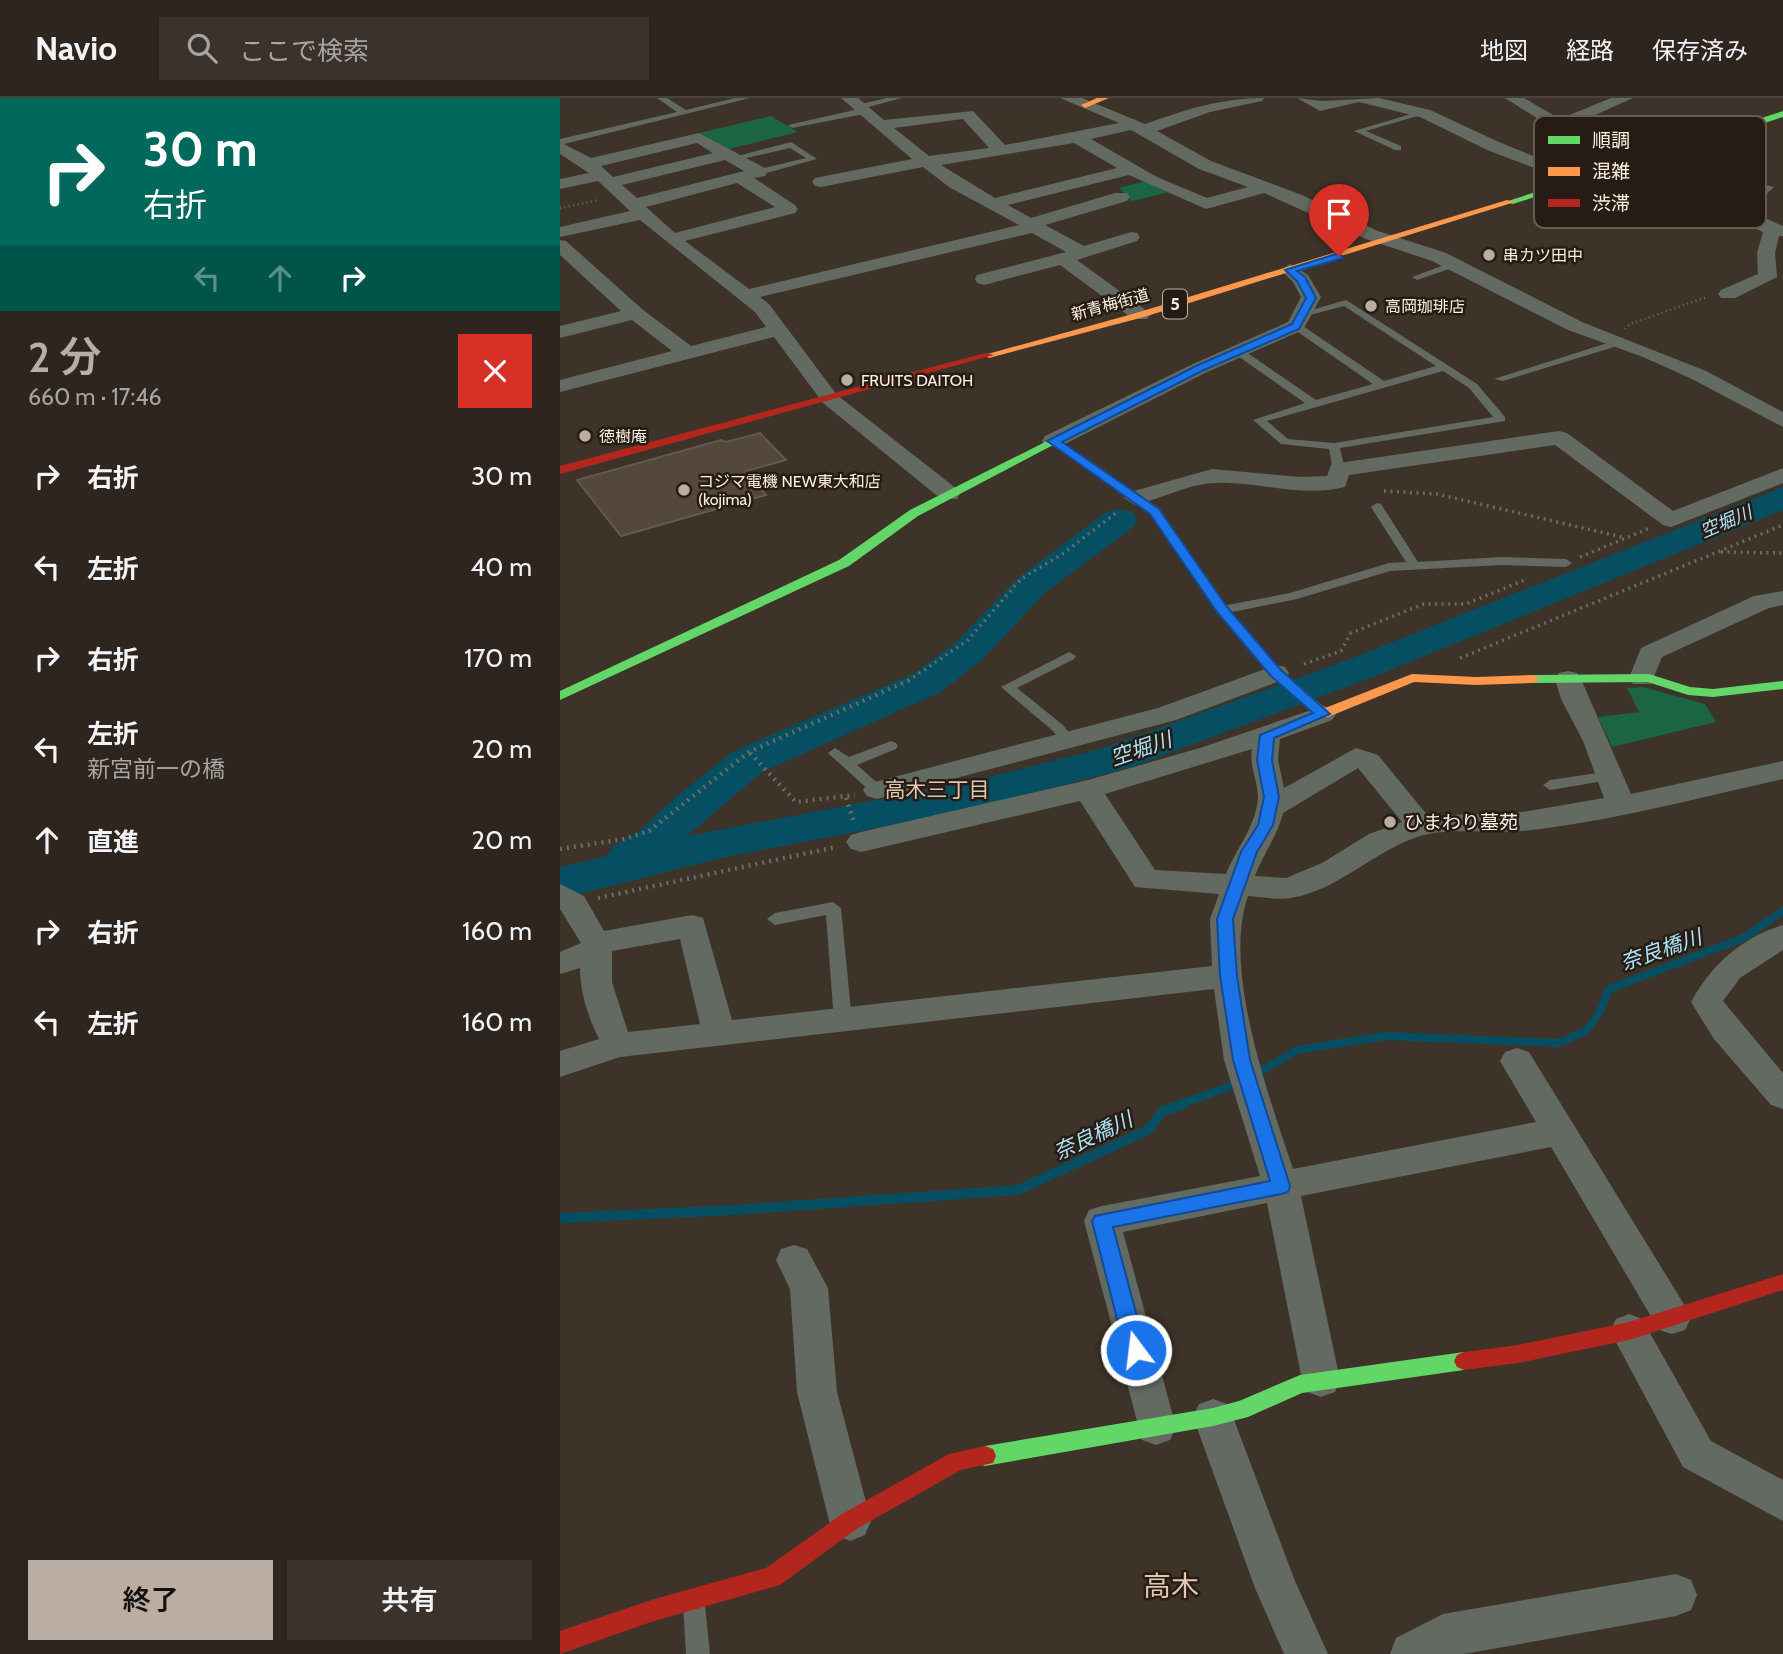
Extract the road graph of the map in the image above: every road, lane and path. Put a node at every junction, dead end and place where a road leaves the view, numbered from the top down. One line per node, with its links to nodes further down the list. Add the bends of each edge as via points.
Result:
1 (661, 98): 18 (lane)
2 (704, 98): 15 (lane)
3 (746, 98): 15 (lane)
4 (816, 98): 5 (lane)
5 (830, 98)
6 (898, 98): 16 (lane)
7 (1068, 98): 17 (street)
8 (1105, 98): 17 (street)
9 (1305, 98): 10 (street, via 1320,106)
10 (1355, 98)
11 (1363, 98): 20 (street)
12 (1513, 98): 22 (street)
13 (1625, 98): 23 (street)
14 (1248, 99): 19 (street); 27 (street, via 1185,116 1162,107)
15 (716, 105): 18 (lane)
16 (857, 105): 25 (lane); 26 (street)
17 (1085, 105): 27 (street)
18 (685, 113): 29 (lane)
19 (1270, 113)
20 (1424, 113): 31 (lane, via 1358,131); 34 (street)
21 (1783, 114): 24 (street, 新青梅街道 / 5)
22 (1545, 116)
23 (1579, 116)
24 (1766, 119)
25 (792, 125)
26 (882, 125): 32 (street, via 967,114); 35 (street)
27 (1135, 125): 28 (street); 43 (street, via 1205,165)
28 (1076, 137): 30 (street); 36 (street)
29 (560, 145): 44 (street)
30 (1036, 146): 32 (street); 40 (street)
31 (1398, 148)
32 (1000, 150): 35 (street)
33 (731, 156): 37 (street); 37 (lane, via 791,145 813,159); 44 (street); 44 (street, via 699,138)
34 (1534, 161)
35 (924, 162): 39 (street); 48 (street)
36 (1131, 170): 40 (street); 43 (street, via 1206,204)
37 (759, 172): 38 (street)
38 (740, 177): 44 (street); 54 (street, via 789,209)
39 (821, 182)
40 (1082, 182): 48 (street)
41 (560, 184): 44 (street)
42 (1769, 187): 45 (lane)
43 (1263, 188): 55 (street)
44 (615, 189): 49 (path); 52 (street); 54 (street)
45 (1766, 190)
46 (1534, 194): 55 (street, 新青梅街道 / 5)
47 (1121, 197): 50 (street)
48 (992, 204): 50 (street)
49 (560, 208)
50 (1032, 225): 57 (street); 63 (street)
51 (1778, 230): 62 (street, via 1768,241 1768,277)
52 (560, 232)
53 (1130, 237): 57 (street)
54 (671, 239): 63 (street)
55 (1389, 241): 58 (street); 59 (street, 新青梅街道 / 5)
56 (560, 245): 64 (street)
57 (1072, 256): 61 (street); 65 (street)
58 (1455, 264): 60 (lane); 69 (street, via 1575,326)
59 (1290, 270): 65 (street, 新青梅街道 / 5); 66 (street, via 1311,298)
60 (1418, 277)
61 (984, 279)
62 (1728, 294): 69 (path, via 1630,324)
63 (746, 295): 67 (street)
64 (635, 313): 68 (street); 71 (street)
65 (1139, 315): 76 (street, 新青梅街道 / 5)
66 (1301, 320): 70 (street); 72 (lane, via 1346,303); 74 (lane)
67 (779, 330): 71 (street); 76 (street)
68 (560, 332)
69 (1618, 341): 73 (lane); 78 (street, via 1699,375)
70 (1239, 352): 77 (lane); 79 (street)
71 (687, 354): 75 (street)
72 (1445, 366): 74 (lane); 80 (lane, via 1473,386 1501,419)
73 (1499, 379)
74 (1382, 385): 77 (lane)
75 (560, 386)
76 (830, 399): 81 (street, 新青梅街道 / 5); 84 (street)
77 (1315, 405): 80 (lane, via 1259,420 1285,442)
78 (1783, 421)
79 (1053, 441): 84 (street); 85 (street)
80 (1334, 446): 82 (lane)
81 (560, 470)
82 (1339, 470): 85 (street, via 1337,482 1212,477); 87 (street, via 1559,438)
83 (1783, 475): 87 (street)
84 (949, 494): 101 (street, via 844,563)
85 (1137, 499): 94 (street, via 1155,511); 106 (path, via 1021,579 968,640 912,679)
86 (1377, 507): 92 (lane)
87 (1671, 520): 91 (path)
88 (1783, 525): 89 (path)
89 (1716, 551): 90 (path); 97 (path)
90 (1783, 553)
91 (1566, 563): 92 (lane); 96 (path, via 1466,604 1424,604 1351,633 1341,651)
92 (1413, 564): 94 (lane)
93 (1783, 598): 98 (street, via 1763,601 1650,653)
94 (1222, 610): 96 (street)
95 (1069, 656): 104 (lane, via 1008,687)
96 (1279, 675): 102 (street); 104 (street)
97 (1412, 678): 99 (street); 102 (street)
98 (1642, 678): 99 (street); 100 (street, via 1713,693)
99 (1567, 679): 108 (street)
100 (1783, 685)
101 (562, 692)
102 (1320, 711): 103 (street)
103 (1267, 735): 110 (street); 113 (street, via 1264,760 1272,797)
104 (1069, 742): 111 (street)
105 (891, 746): 111 (lane, via 841,758)
106 (749, 752): 111 (path, via 796,802); 116 (path, via 649,831)
107 (1783, 770): 112 (street)
108 (1611, 776): 109 (lane); 112 (street)
109 (1550, 785)
110 (1087, 789): 115 (street, via 988,816); 117 (street, via 1146,880)
111 (877, 790)
112 (1621, 805): 114 (street, via 1522,821)
113 (1269, 809): 114 (street, via 1356,757 1368,761); 117 (street, via 1266,825)
114 (1420, 826): 117 (street, via 1379,841 1307,883 1289,888)
115 (861, 842): 118 (path)
116 (560, 849)
117 (1235, 886): 123 (street, via 1225,919)
118 (566, 899): 121 (street)
119 (775, 919): 124 (lane, via 833,908)
120 (1783, 936): 129 (street, via 1729,967 1707,1002)
121 (595, 947): 122 (street); 125 (street, via 691,926); 126 (street, via 596,982 607,1023)
122 (560, 963)
123 (1228, 976): 124 (street); 131 (street, via 1247,1079)
124 (843, 1021): 125 (street)
125 (719, 1033): 126 (street)
126 (619, 1045): 128 (street)
127 (1517, 1061): 130 (street)
128 (560, 1064)
129 (1783, 1096)
130 (1557, 1132): 131 (street); 134 (street)
131 (1281, 1186): 136 (street); 138 (street, via 1102,1221)
132 (794, 1260): 140 (street, via 809,1288 817,1392)
133 (1783, 1282): 134 (street)
134 (1672, 1318): 135 (street)
135 (1629, 1331): 136 (street, via 1518,1354); 139 (street, via 1696,1454)
136 (1321, 1380): 137 (street)
137 (1213, 1417): 138 (street); 145 (street, via 1276,1588)
138 (1156, 1427): 140 (street, via 957,1461)
139 (1783, 1502)
140 (850, 1521): 142 (street, via 772,1577)
141 (1676, 1595): 146 (street, via 1443,1636)
142 (694, 1600): 143 (street); 144 (lane)
143 (560, 1643)
144 (698, 1654)
145 (1306, 1654)
146 (1412, 1654)

